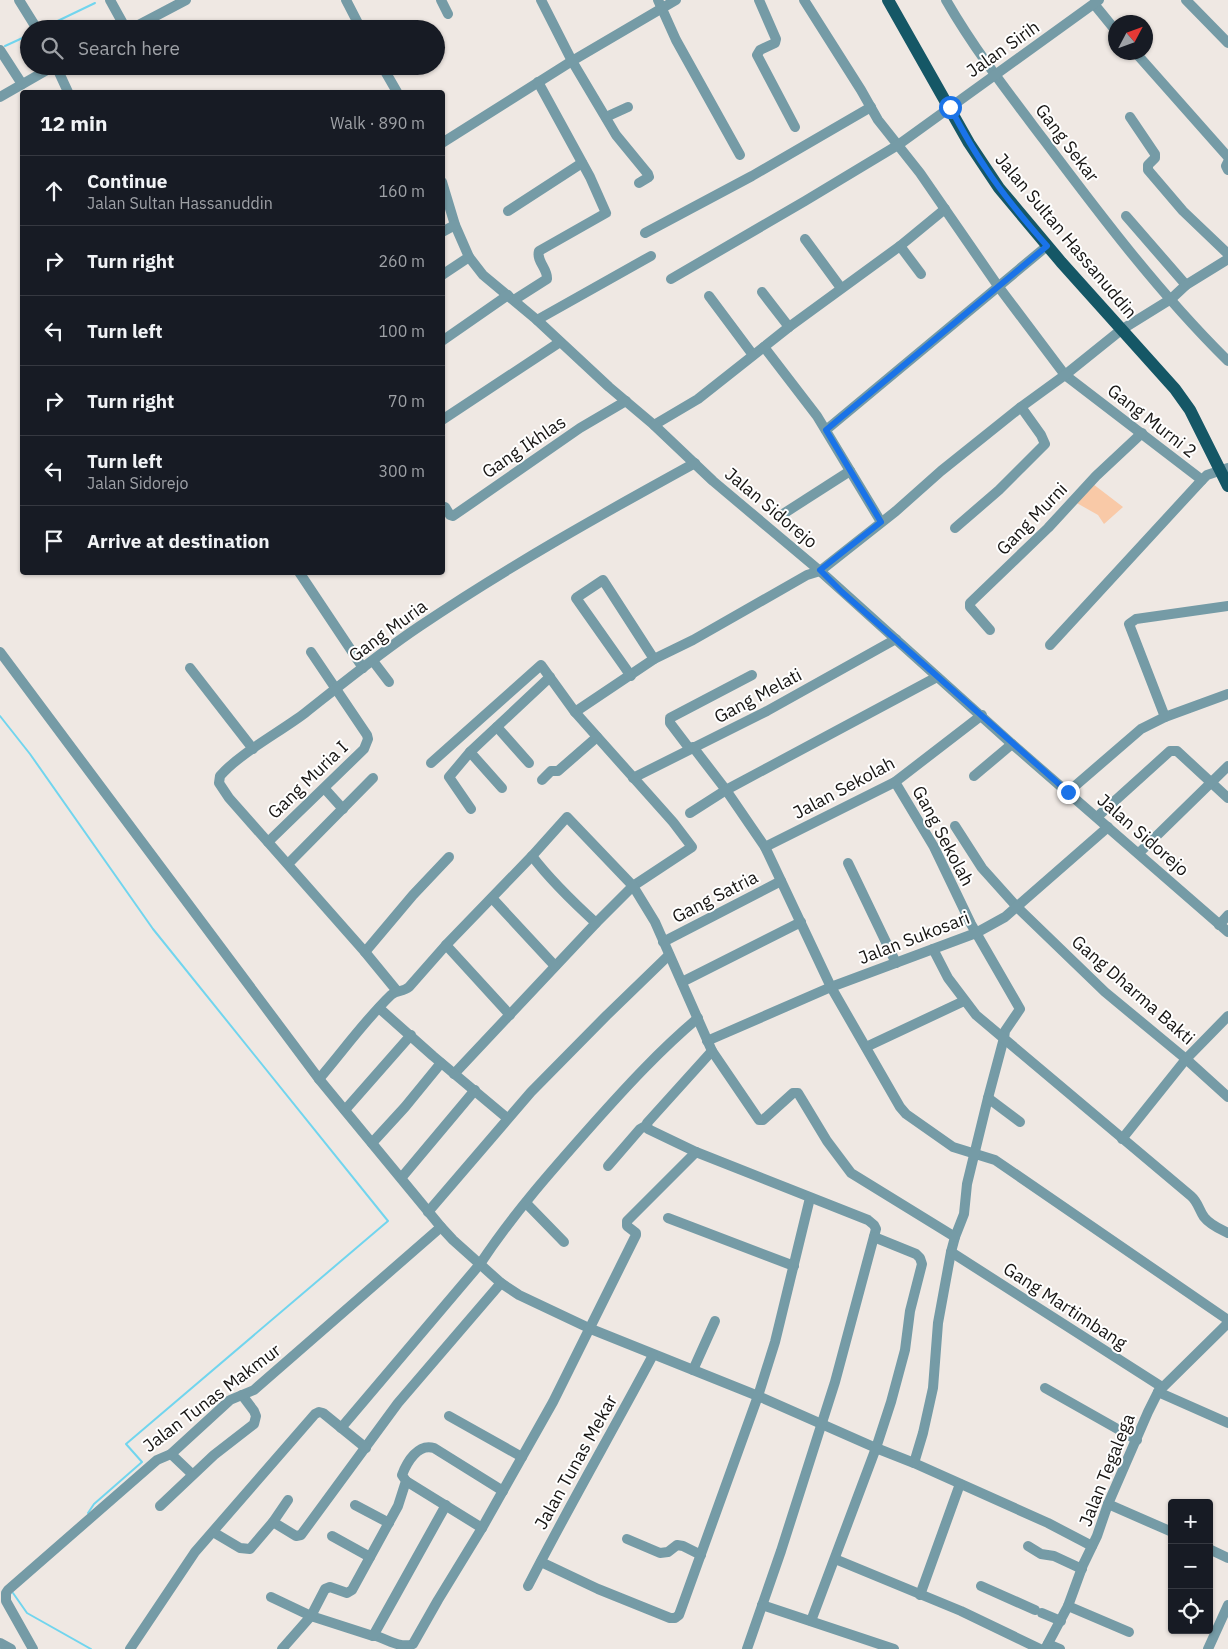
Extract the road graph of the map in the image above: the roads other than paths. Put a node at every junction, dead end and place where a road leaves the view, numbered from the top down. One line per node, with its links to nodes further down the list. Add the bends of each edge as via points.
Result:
1 (19, 0): 18 (street)
2 (110, 0): 19 (street)
3 (186, 0): 14 (street)
4 (346, 0): 21 (street)
5 (441, 0): 16 (street)
6 (540, 0): 24 (street)
7 (676, 0): 15 (street)
8 (758, 0): 40 (street, via 776,39 757,56)
9 (804, 0): 36 (street, Gang Murni 2)
10 (888, 0): 37 (main road, Jalan Sultan Hassanuddin)
11 (946, 0): 26 (street, Gang Sekar)
12 (1186, 0): 22 (street)
13 (1097, 2): 17 (street); 26 (street, Jalan Sirih)
14 (169, 4): 20 (street)
15 (660, 4): 24 (street); 43 (street, via 676,40)
16 (448, 14)
17 (1108, 19)
18 (31, 20)
19 (121, 20)
20 (145, 20)
21 (356, 20)
22 (1228, 43)
23 (0, 50): 31 (street)
24 (572, 60): 30 (street); 38 (street)
25 (1142, 60): 44 (street)
26 (995, 74): 37 (street, Jalan Sirih); 72 (street, Gang Sekar, via 1077,185)
27 (38, 75): 31 (street)
28 (60, 75): 32 (street)
29 (388, 75): 33 (street)
30 (538, 82): 41 (street); 46 (street)
31 (22, 84): 34 (street)
32 (67, 90)
33 (397, 90)
34 (0, 97)
35 (628, 107): 38 (street)
36 (871, 107): 42 (street, Gang Murni 2); 55 (street)
37 (950, 107): 42 (street, Jalan Sirih); 58 (main road, Jalan Sultan Hassanuddin, via 985,168)
38 (606, 117): 48 (street, via 616,135 648,174 649,177)
39 (1130, 118): 59 (street, via 1155,154 1148,170 1183,211)
40 (795, 127)
41 (445, 141)
42 (898, 145): 50 (street, Gang Murni 2); 65 (street, Jalan Sirih)
43 (740, 154)
44 (1228, 158)
45 (1228, 162): 47 (street)
46 (582, 163): 51 (street); 71 (street, via 606,213 539,251 547,279)
47 (1228, 170)
48 (639, 183)
49 (445, 192): 53 (street, Jalan Sidorejo)
50 (945, 208): 57 (street); 67 (street, Gang Murni 2)
51 (508, 211)
52 (1126, 216): 66 (street)
53 (455, 225): 54 (street); 61 (street, Jalan Sidorejo)
54 (445, 230)
55 (645, 233)
56 (806, 239): 68 (street)
57 (900, 246): 64 (street); 68 (street)
58 (1047, 246): 67 (street); 75 (main road, Jalan Sultan Hassanuddin)
59 (1228, 254)
60 (652, 256): 73 (street)
61 (469, 257): 63 (street); 71 (street, Jalan Sidorejo, via 483,275)
62 (1228, 259): 66 (street)
63 (445, 272)
64 (921, 274)
65 (671, 279)
66 (1186, 285): 72 (street)
67 (998, 286): 81 (street, Gang Murni 2); 86 (street)
68 (841, 288): 74 (street)
69 (762, 292): 74 (street)
70 (709, 296): 79 (street)
71 (511, 297): 73 (street, Jalan Sidorejo); 76 (street)
72 (1171, 299): 75 (street); 80 (street, Gang Sekar)
73 (537, 320): 77 (street, Jalan Sidorejo)
74 (789, 327): 78 (street)
75 (1121, 330): 81 (street); 89 (main road, Jalan Sultan Hassanuddin, via 1182,399)
76 (445, 339)
77 (560, 342): 82 (street, Jalan Sidorejo); 84 (street)
78 (764, 347): 79 (street); 86 (street)
79 (753, 355): 85 (street, via 698,399)
80 (1228, 361)
81 (1065, 374): 83 (street); 87 (street, Gang Murni 2)
82 (626, 401): 85 (street, Jalan Sidorejo); 93 (street, Gang Ikhlas, via 580,428 453,516)
83 (1021, 407): 95 (street); 96 (street, via 1045,444)
84 (445, 418)
85 (654, 425): 88 (street, Jalan Sidorejo)
86 (826, 430): 90 (street)
87 (1142, 433): 91 (street, Gang Murni 2); 100 (street, Gang Murni, via 970,603)
88 (695, 463): 97 (street, Jalan Sidorejo); 106 (street, Gang Muria, via 467,596)
89 (1224, 469): 91 (street, Gang Murni 2); 92 (main road, Jalan Sultan Hassanuddin)
90 (850, 471): 94 (street); 95 (street)
91 (1202, 480): 102 (street)
92 (1228, 486)
93 (445, 507)
94 (783, 514)
95 (881, 522): 97 (street)
96 (955, 528)
97 (820, 570): 101 (street, Jalan Sidorejo); 105 (street)
98 (301, 575): 108 (street)
99 (1228, 606): 118 (street, via 1136,619 1129,624)
100 (990, 630)
101 (896, 638): 112 (street, Jalan Sidorejo); 122 (street, Gang Melati, via 767,711)
102 (1050, 645)
103 (0, 652): 185 (street)
104 (311, 652): 114 (street)
105 (654, 659): 110 (street); 110 (street, via 603,580 576,598)
106 (372, 661): 108 (street, Gang Muria); 113 (street)
107 (190, 668): 123 (street)
108 (363, 668): 114 (street, Gang Muria)
109 (752, 675): 122 (street, via 670,718 670,723)
110 (631, 676): 116 (street)
111 (550, 677): 116 (street); 119 (street); 125 (street, via 539,665)
112 (938, 677): 117 (street, Jalan Sidorejo); 136 (street)
113 (389, 682)
114 (336, 689): 123 (street, Gang Muria); 135 (street, Gang Muria I, via 368,739 364,749)
115 (1228, 694): 118 (street)
116 (575, 712): 120 (street)
117 (982, 715): 121 (street, Jalan Sidorejo); 132 (street, Jalan Sekolah)
118 (1165, 718): 137 (street, via 1141,729)
119 (497, 727): 124 (street); 126 (street)
120 (597, 737): 130 (street); 131 (street, via 558,771 551,771)
121 (1012, 744): 128 (street); 137 (street, Jalan Sidorejo)
122 (691, 748): 130 (street, Gang Melati); 136 (street)
123 (253, 750): 145 (street, Gang Muria, via 222,773 218,780 229,798)
124 (470, 752): 134 (street); 139 (street, via 449,776)
125 (431, 763)
126 (528, 763)
127 (1228, 766): 133 (street)
128 (974, 776)
129 (373, 778): 140 (street)
130 (633, 778): 153 (street, via 692,847)
131 (542, 780)
132 (895, 782): 146 (street, Jalan Sekolah); 161 (street, Gang Sekolah, via 934,847)
133 (1212, 782): 138 (street); 142 (street, via 1177,751 1170,751); 147 (street)
134 (502, 788)
135 (325, 789): 140 (street); 145 (street, Gang Muria I)
136 (726, 790): 141 (street); 146 (street)
137 (1068, 792): 142 (street, Jalan Sidorejo)
138 (1228, 798)
139 (471, 809)
140 (343, 810): 151 (street)
141 (690, 813)
142 (1097, 817): 144 (street, Jalan Sidorejo)
143 (955, 826): 155 (street, Gang Dharma Bakti, via 982,868)
144 (1108, 826): 147 (street, Jalan Sidorejo); 155 (street, Jalan Sukosari)
145 (268, 842): 151 (street, Gang Muria)
146 (765, 848): 152 (street)
147 (1139, 853): 159 (street, Jalan Sidorejo)
148 (532, 856): 153 (street, via 567,816); 154 (street); 158 (street, via 558,887)
149 (449, 857): 165 (street)
150 (848, 863): 167 (street)
151 (288, 864): 165 (street, Gang Muria)
152 (781, 881): 157 (street); 162 (street, Gang Satria)
153 (633, 886): 158 (street); 162 (street)
154 (492, 898): 163 (street); 168 (street)
155 (1018, 907): 161 (street, Jalan Sukosari); 182 (street, Gang Dharma Bakti, via 1106,992)
156 (1228, 915): 159 (street)
157 (801, 922): 169 (street); 170 (street)
158 (596, 923): 168 (street)
159 (1219, 925): 160 (street, Jalan Sidorejo)
160 (1228, 932)
161 (976, 933): 164 (street, Jalan Sukosari); 178 (street, Gang Sekolah, via 1020,1006 1004,1031)
162 (663, 942): 166 (street)
163 (446, 945): 171 (street, via 406,990); 174 (street)
164 (933, 949): 167 (street, Jalan Sukosari); 172 (street)
165 (365, 952): 171 (street, Gang Muria)
166 (668, 955): 169 (street); 190 (street)
167 (896, 963): 170 (street, Jalan Sukosari)
168 (555, 966): 174 (street)
169 (682, 982): 176 (street)
170 (831, 987): 179 (street, Jalan Sukosari); 180 (street)
171 (397, 991): 173 (street)
172 (964, 1001): 178 (street); 180 (street)
173 (379, 1008): 177 (street); 185 (street)
174 (510, 1015): 184 (street)
175 (1228, 1016): 182 (street)
176 (698, 1018): 179 (street); 200 (street, via 675,1037 560,1159)
177 (411, 1035): 183 (street); 189 (street)
178 (1004, 1038): 188 (street); 193 (street)
179 (707, 1041): 181 (street)
180 (866, 1047): 196 (street, via 906,1114 953,1147)
181 (712, 1052): 192 (street); 206 (street, via 759,1120 793,1093 798,1093 851,1173)
182 (1186, 1059): 187 (street, Gang Dharma Bakti); 193 (street)
183 (441, 1063): 184 (street); 194 (street)
184 (454, 1074): 186 (street)
185 (319, 1079): 189 (street)
186 (475, 1090): 190 (street); 198 (street)
187 (1226, 1092)
188 (988, 1098): 191 (street); 196 (street)
189 (346, 1110): 194 (street)
190 (507, 1118): 201 (street)
191 (1020, 1122)
192 (647, 1125): 195 (street, via 650,1132); 197 (street)
193 (1122, 1139): 204 (street, via 1194,1199 1210,1223)
194 (372, 1143): 198 (street)
195 (696, 1152): 199 (street); 214 (street, via 627,1221 626,1225 636,1233 635,1237)
196 (974, 1153): 206 (street, via 964,1214); 213 (street, via 996,1160)
197 (608, 1166)
198 (402, 1178): 201 (street)
199 (810, 1198): 205 (street, via 868,1220 876,1227); 210 (street)
200 (526, 1204): 207 (street); 209 (street)
201 (428, 1212): 203 (street)
202 (668, 1218): 210 (street)
203 (442, 1227): 209 (street); 219 (street, Jalan Tunas Makmur, via 254,1390)
204 (1228, 1233)
205 (874, 1237): 223 (street); 227 (street, via 916,1254 922,1264 904,1350)
206 (955, 1237): 208 (street)
207 (564, 1242)
208 (951, 1252): 218 (street, Gang Martimbang); 230 (street, via 938,1324 933,1388)
209 (480, 1264): 211 (street); 224 (street)
210 (794, 1266): 220 (street)
211 (501, 1284): 214 (street); 226 (street, via 398,1404)
212 (715, 1320): 216 (street)
213 (1228, 1321): 218 (street, Jalan Tegalega)
214 (590, 1329): 215 (street); 229 (street)
215 (653, 1355): 216 (street); 254 (street, Jalan Tunas Mekar)
216 (693, 1370): 220 (street)
217 (1045, 1388): 225 (street)
218 (1160, 1390): 222 (street, Gang Martimbang); 225 (street, Jalan Tegalega)
219 (242, 1396): 228 (street, Jalan Tunas Makmur, via 230,1400); 231 (street, via 254,1411 254,1424)
220 (758, 1396): 223 (street); 250 (street)
221 (449, 1416): 229 (street)
222 (1228, 1423)
223 (822, 1424): 227 (street); 260 (street)
224 (340, 1428): 226 (street); 244 (street, via 323,1413 316,1414)
225 (1137, 1440): 236 (street, Jalan Tegalega)
226 (366, 1448): 240 (street, via 301,1535 296,1536)
227 (876, 1448): 230 (street); 253 (street)
228 (171, 1454): 231 (street); 271 (street, Jalan Tunas Makmur, via 157,1460 6,1593 6,1601)
229 (522, 1457): 234 (street)
230 (914, 1463): 233 (street)
231 (192, 1474): 239 (street)
232 (406, 1481): 234 (street, via 402,1475 407,1465 421,1449 428,1447); 238 (street); 241 (street)
233 (960, 1484): 248 (street); 258 (street)
234 (503, 1491): 242 (street)
235 (288, 1500): 240 (street)
236 (1108, 1504): 243 (street); 248 (street, Jalan Tegalega)
237 (355, 1505): 241 (street)
238 (446, 1505): 242 (street); 267 (street)
239 (160, 1506)
240 (273, 1522): 244 (street, via 247,1550)
241 (388, 1523): 251 (street)
242 (482, 1528): 267 (street, via 413,1644 406,1646)
243 (1168, 1530)
244 (213, 1532): 272 (street, via 195,1552)
245 (332, 1536): 251 (street)
246 (627, 1538): 250 (street, via 660,1553 668,1552 677,1545)
247 (1028, 1546): 255 (street)
248 (1092, 1546): 255 (street, Jalan Tegalega)
249 (1213, 1551): 252 (street)
250 (701, 1555): 254 (street, via 681,1612 672,1619)
251 (370, 1557): 263 (street, via 351,1592 326,1587)
252 (1228, 1558)
253 (835, 1559): 258 (street); 264 (street)
254 (541, 1562): 256 (street, Jalan Tunas Mekar)
255 (1082, 1569): 262 (street, Jalan Tegalega)
256 (528, 1586)
257 (981, 1586): 265 (street)
258 (920, 1595): 269 (street)
259 (271, 1597): 263 (street)
260 (762, 1605): 264 (street); 274 (street)
261 (1228, 1605): 277 (street)
262 (1068, 1606): 265 (street, Jalan Tegalega); 266 (street)
263 (311, 1616): 267 (street); 273 (street)
264 (812, 1621): 275 (street)
265 (1061, 1621): 269 (street, Jalan Tegalega)
266 (1129, 1632)
267 (373, 1636)
268 (0, 1643): 270 (street)
269 (1045, 1647): 276 (street)
270 (11, 1649)
271 (33, 1649)
272 (130, 1649)
273 (282, 1649)
274 (747, 1649)
275 (894, 1649)
276 (1060, 1649)
277 (1208, 1649)

